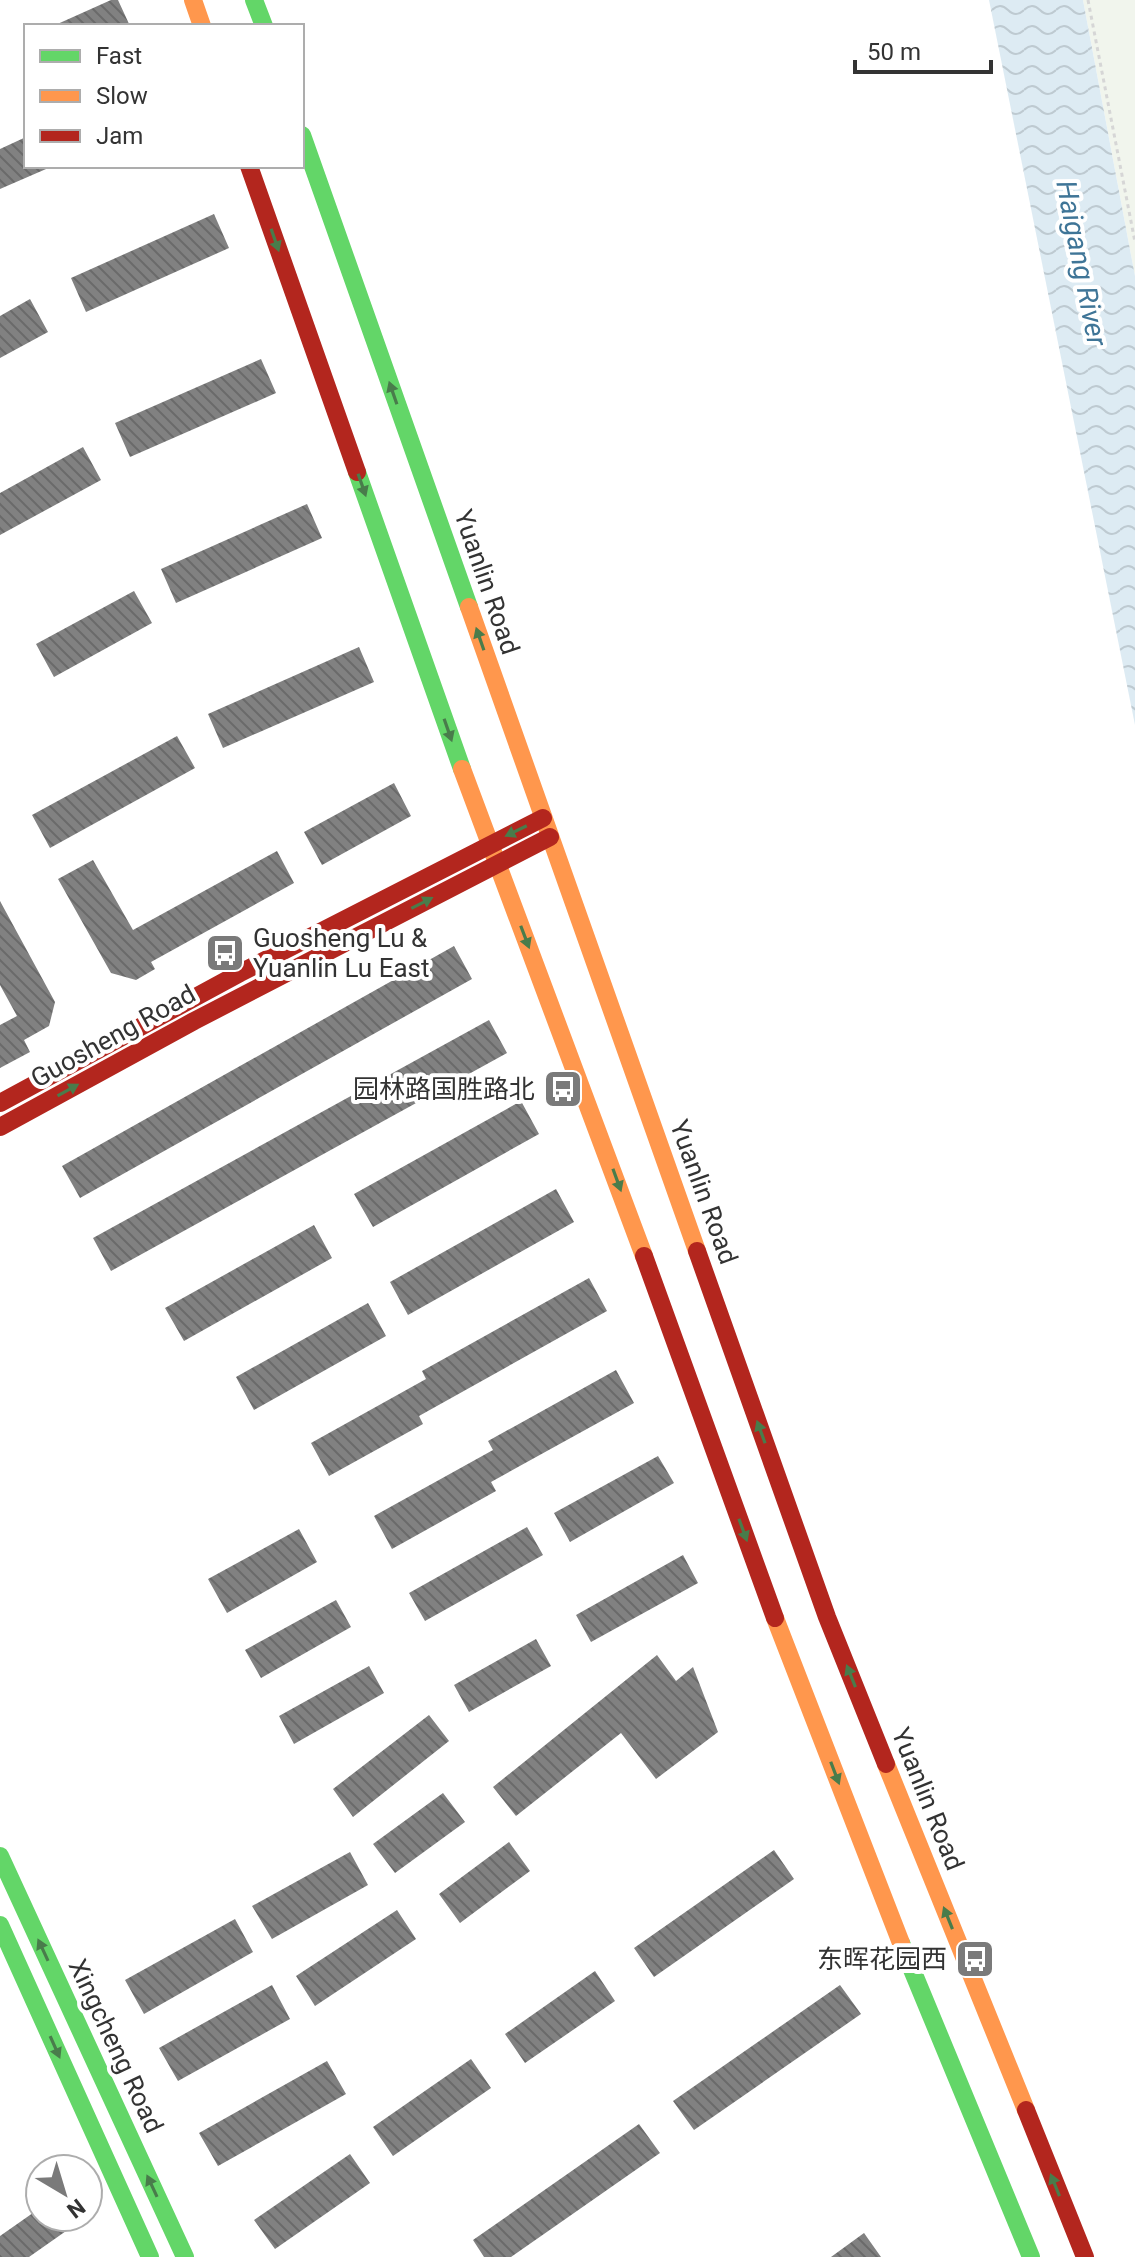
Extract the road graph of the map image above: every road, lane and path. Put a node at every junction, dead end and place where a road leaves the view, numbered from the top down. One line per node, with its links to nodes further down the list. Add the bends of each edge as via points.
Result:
1 (193, 0): 4 (main road)
2 (254, 0): 5 (main road)
3 (1088, 0): 8 (path)
4 (201, 24)
5 (263, 24)
6 (304, 141): 9 (main road, Yuanlin Road, one-way to 6)
7 (250, 168): 11 (main road, one-way to 11)
8 (1135, 242)
9 (543, 818): 10 (main road, Yuanlin Road); 11 (main road, Guosheng Road, one-way to 11)
10 (550, 837): 12 (main road, Guosheng Road); 20 (main road, Yuanlin Road, one-way to 10, via 827,1617)
11 (489, 844): 12 (main road); 13 (main road, Guosheng Road)
12 (497, 864): 14 (main road, Guosheng Road, one-way to 12); 19 (main road, one-way to 19, via 785,1645)
13 (0, 1103)
14 (0, 1127)
15 (0, 1856): 18 (main road, Xingcheng Road, one-way to 15)
16 (0, 1925): 17 (main road, one-way to 17)
17 (150, 2257)
18 (185, 2257)
19 (1031, 2257)
20 (1085, 2257)

